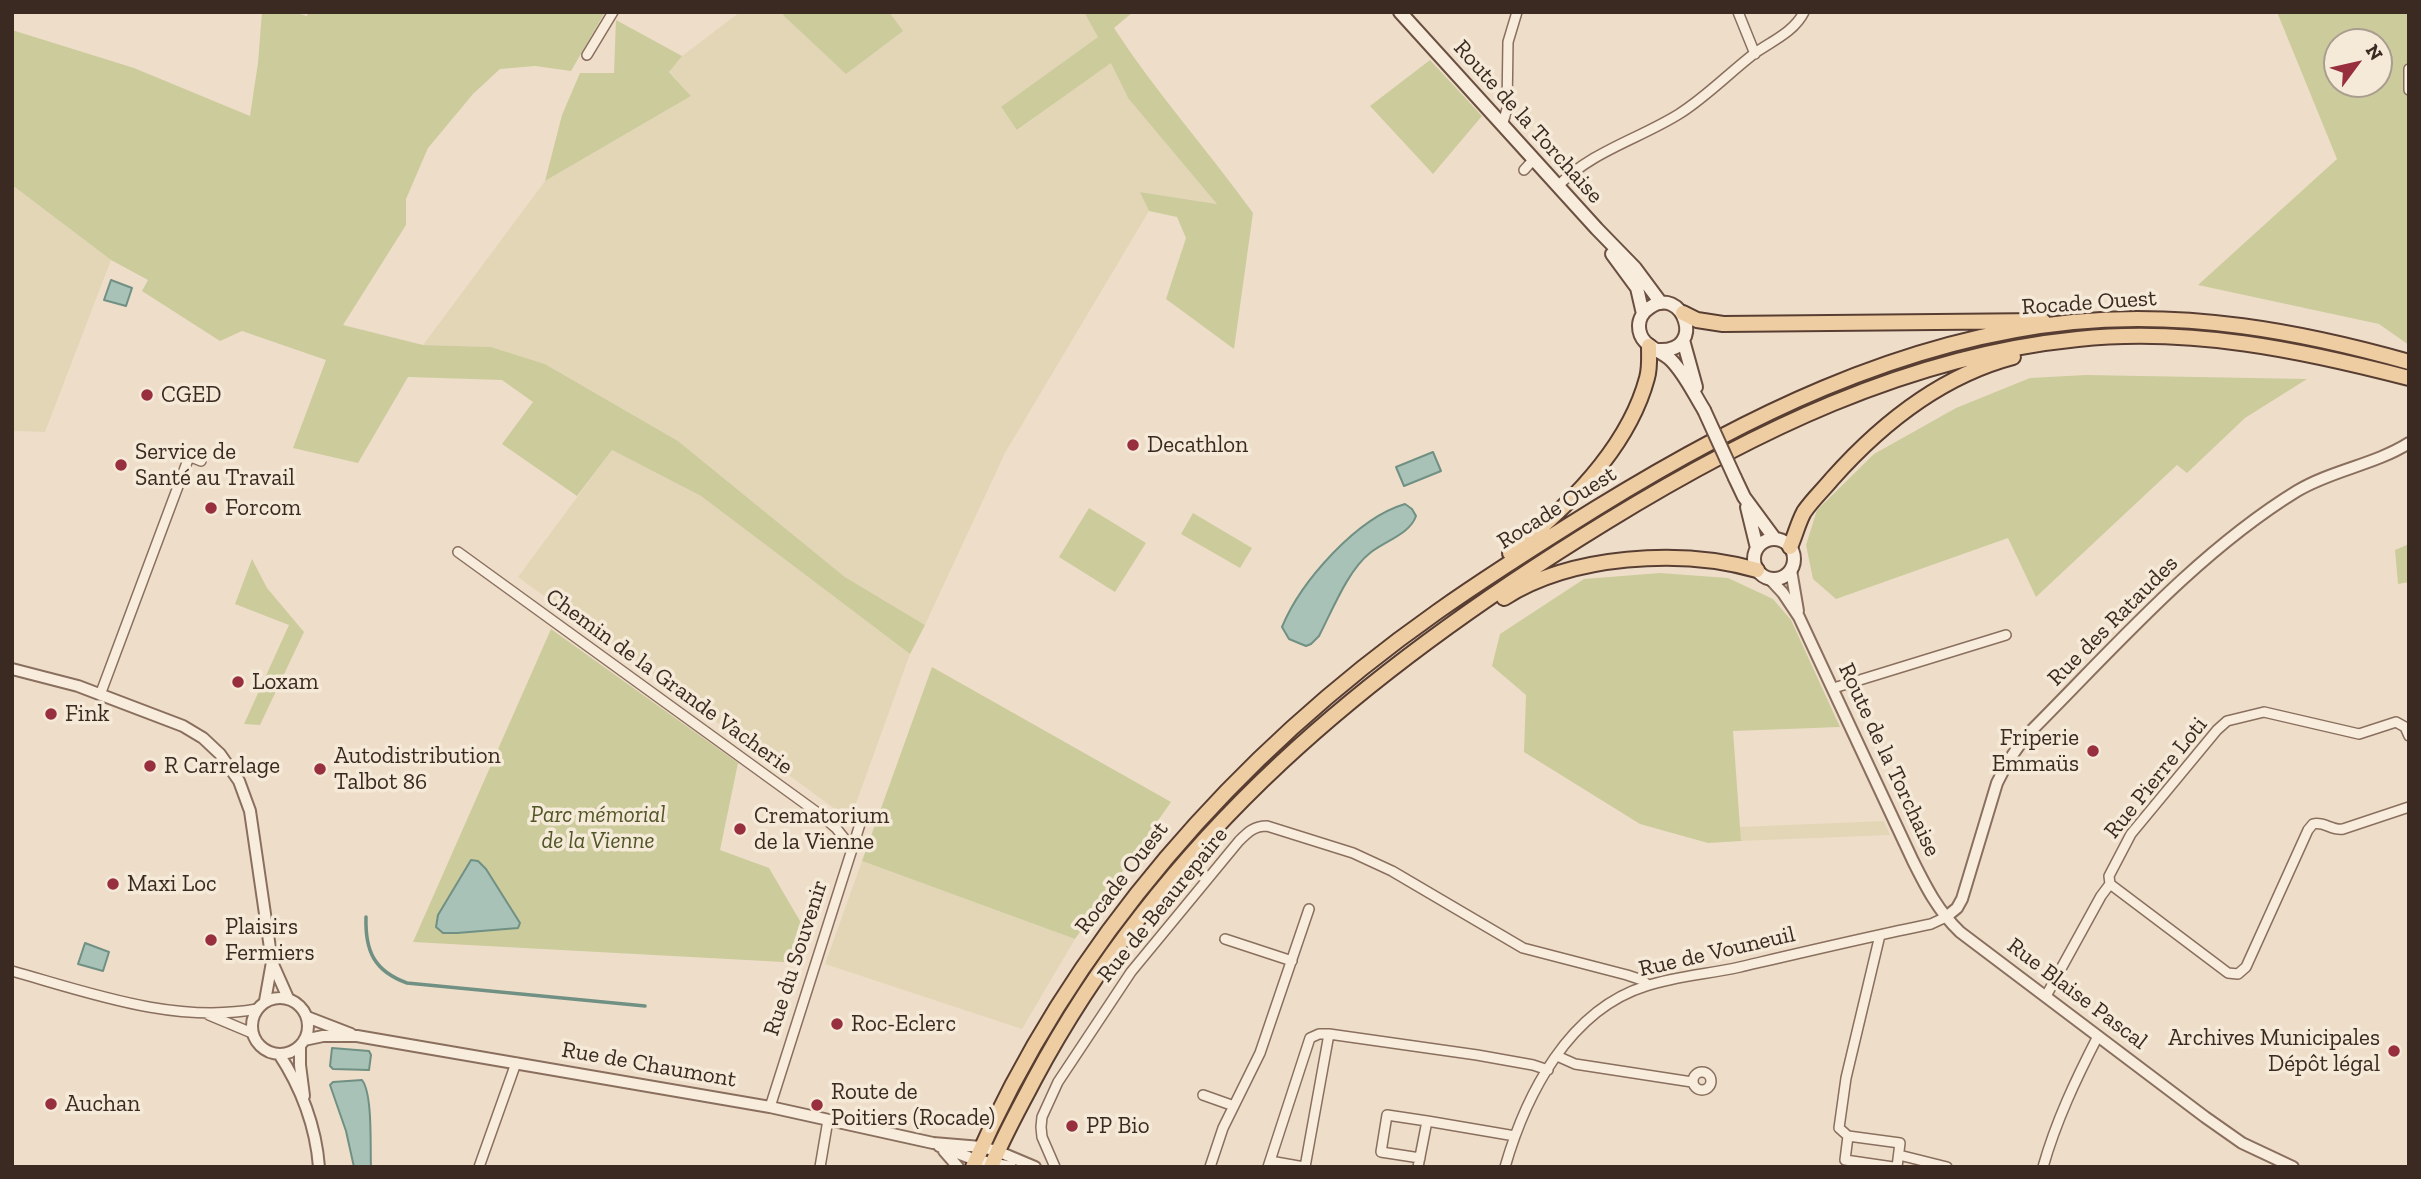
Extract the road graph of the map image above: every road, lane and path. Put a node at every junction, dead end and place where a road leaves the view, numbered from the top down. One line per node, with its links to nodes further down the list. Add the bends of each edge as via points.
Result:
1 (613, 12): 7 (street)
2 (1400, 12): 10 (main road, Route de la Torchaise)
3 (1517, 12): 10 (street, via 1508,42 1507,109)
4 (1738, 12): 6 (street)
5 (1804, 12): 6 (street, via 1794,27)
6 (1755, 54): 13 (street, via 1677,115 1604,152)
7 (587, 55)
8 (2409, 69): 9 (street)
9 (2409, 90)
10 (1502, 126): 11 (main road, Route de la Torchaise)
11 (1534, 159): 12 (street); 13 (main road, Route de la Torchaise)
12 (1524, 170)
13 (1558, 186): 14 (main road, Route de la Torchaise)
14 (1597, 229): 15 (main road, Route de la Torchaise); 16 (main road, Route de la Torchaise, via 1633,282)
15 (1661, 303): 16 (main road); 17 (main road)
16 (1643, 313): 21 (main road, via 1640,335)
17 (1682, 313): 18 (main road, via 1723,324); 20 (main road)
18 (2072, 323): 22 (main road, Rocade Ouest, via 2174,319 2220,323 2301,335); 37 (main road, Rocade Ouest, via 1994,334 1926,351 1790,403 1616,496)
19 (2103, 337): 23 (main road, Rocade Ouest, via 2174,337 2260,345); 31 (main road, via 1998,361 1911,406 1866,442 1809,506); 41 (main road, Rocade Ouest, via 1963,359 1868,389 1776,428 1565,547)
20 (1683, 340): 21 (main road, via 1672,348); 24 (main road)
21 (1654, 348): 24 (main road, via 1678,367); 37 (main road, via 1640,397 1586,483 1529,539)
22 (2409, 362)
23 (2409, 378)
24 (1704, 410): 29 (main road, bridge)
25 (2409, 443): 50 (street, Rue des Rataudes, via 2315,481 2259,518 2196,568 2029,733 2004,766 1962,899)
26 (177, 451): 27 (street)
27 (189, 457): 28 (street); 43 (street)
28 (201, 461)
29 (1744, 496): 30 (main road); 32 (main road)
30 (1775, 539): 31 (main road); 32 (main road)
31 (1790, 547): 35 (main road, via 1794,558)
32 (1757, 548): 34 (main road)
33 (458, 552): 47 (street, Chemin de la Grande Vacherie, via 822,816)
34 (1757, 570): 36 (main road); 41 (main road, via 1721,561 1667,559 1603,563 1556,573 1533,581)
35 (1791, 570): 36 (main road); 38 (street, Route de la Torchaise)
36 (1770, 579): 38 (street, Route de la Torchaise)
37 (1439, 610): 82 (main road, Rocade Ouest, via 1290,730 1172,849 1114,922 1054,1010)
38 (1799, 617): 42 (street, Route de la Torchaise)
39 (2006, 635): 42 (street)
40 (12, 669): 43 (street)
41 (1384, 673): 83 (main road, Rocade Ouest, via 1250,791 1163,886 1069,1019)
42 (1833, 690): 50 (street, Route de la Torchaise, via 1918,870)
43 (100, 695): 54 (street, via 193,731 230,767 250,811)
44 (2409, 736): 48 (street, Rue Pierre Loti, via 2396,722 2358,734 2264,712 2227,721 2131,834 2109,876)
45 (2409, 807): 48 (street, via 2343,829 2313,824 2246,967 2238,974 2228,973)
46 (861, 821): 47 (street, Rue du Souvenir)
47 (852, 848): 74 (street, Rue du Souvenir)
48 (2110, 884): 57 (street, Rue Pierre Loti)
49 (1309, 909): 53 (street)
50 (1946, 918): 51 (street, Rue de Vouneuil); 57 (street, Rue Blaise Pascal)
51 (1880, 935): 56 (street, Rue de Vouneuil); 79 (street, via 1846,1078 1839,1128)
52 (1225, 939): 53 (street)
53 (1292, 961): 73 (street, via 1257,1062)
54 (272, 962): 58 (street); 59 (street)
55 (12, 971): 60 (street, via 97,996)
56 (1648, 985): 68 (street, Rue de Vouneuil, via 1595,1014); 92 (street, Rue de Beaurepaire, via 1627,975 1523,948 1353,853 1267,826 1253,828 1131,972 1058,1082 1041,1127)
57 (2046, 996): 65 (street, Rue Blaise Pascal)
58 (288, 998): 59 (street, via 272,998); 61 (street)
59 (261, 1005): 60 (street, via 236,1012); 62 (street, via 253,1016)
60 (201, 1012): 62 (street)
61 (307, 1017): 64 (street, Rue de Chaumont); 66 (street)
62 (252, 1033): 67 (street, via 266,1050)
63 (1329, 1034): 70 (street); 85 (street, via 1310,1038); 94 (street)
64 (357, 1036): 66 (street, Rue de Chaumont, via 323,1036); 69 (street, Rue de Chaumont)
65 (2098, 1036): 98 (street, via 2075,1080); 99 (street, Rue Blaise Pascal, via 2242,1143)
66 (302, 1043): 67 (street); 75 (street)
67 (279, 1054): 75 (street)
68 (1557, 1056): 70 (street, Rue de Vouneuil); 71 (street, via 1575,1064)
69 (516, 1063): 74 (street, Rue de Chaumont); 87 (street)
70 (1548, 1070): 78 (street, Rue de Vouneuil)
71 (1692, 1082)
72 (1203, 1095): 73 (street)
73 (1234, 1106): 93 (street)
74 (769, 1107): 76 (street, Rue de Chaumont)
75 (306, 1109): 86 (street)
76 (828, 1120): 80 (street, Rue de Chaumont); 88 (street)
77 (1427, 1121): 78 (street); 84 (street); 84 (street, via 1387,1115 1381,1152)
78 (1515, 1136): 95 (street, Rue de Vouneuil)
79 (1847, 1136): 81 (street, via 1900,1143); 96 (street, via 1845,1160)
80 (933, 1143): 82 (street, Rue de Chaumont); 89 (street)
81 (1899, 1155): 96 (street); 97 (street)
82 (976, 1158): 83 (street, Rue de Chaumont)
83 (993, 1161): 90 (street, Rue de Chaumont); 91 (street, Rue de Chaumont)
84 (1419, 1162)
85 (1269, 1164): 94 (street)
86 (319, 1167)
87 (479, 1167)
88 (820, 1167)
89 (958, 1167)
90 (1011, 1167)
91 (1035, 1167)
92 (1055, 1167)
93 (1210, 1167)
94 (1305, 1167)
95 (1505, 1167)
96 (1895, 1167)
97 (1947, 1167)
98 (2043, 1167)
99 (2292, 1167)

